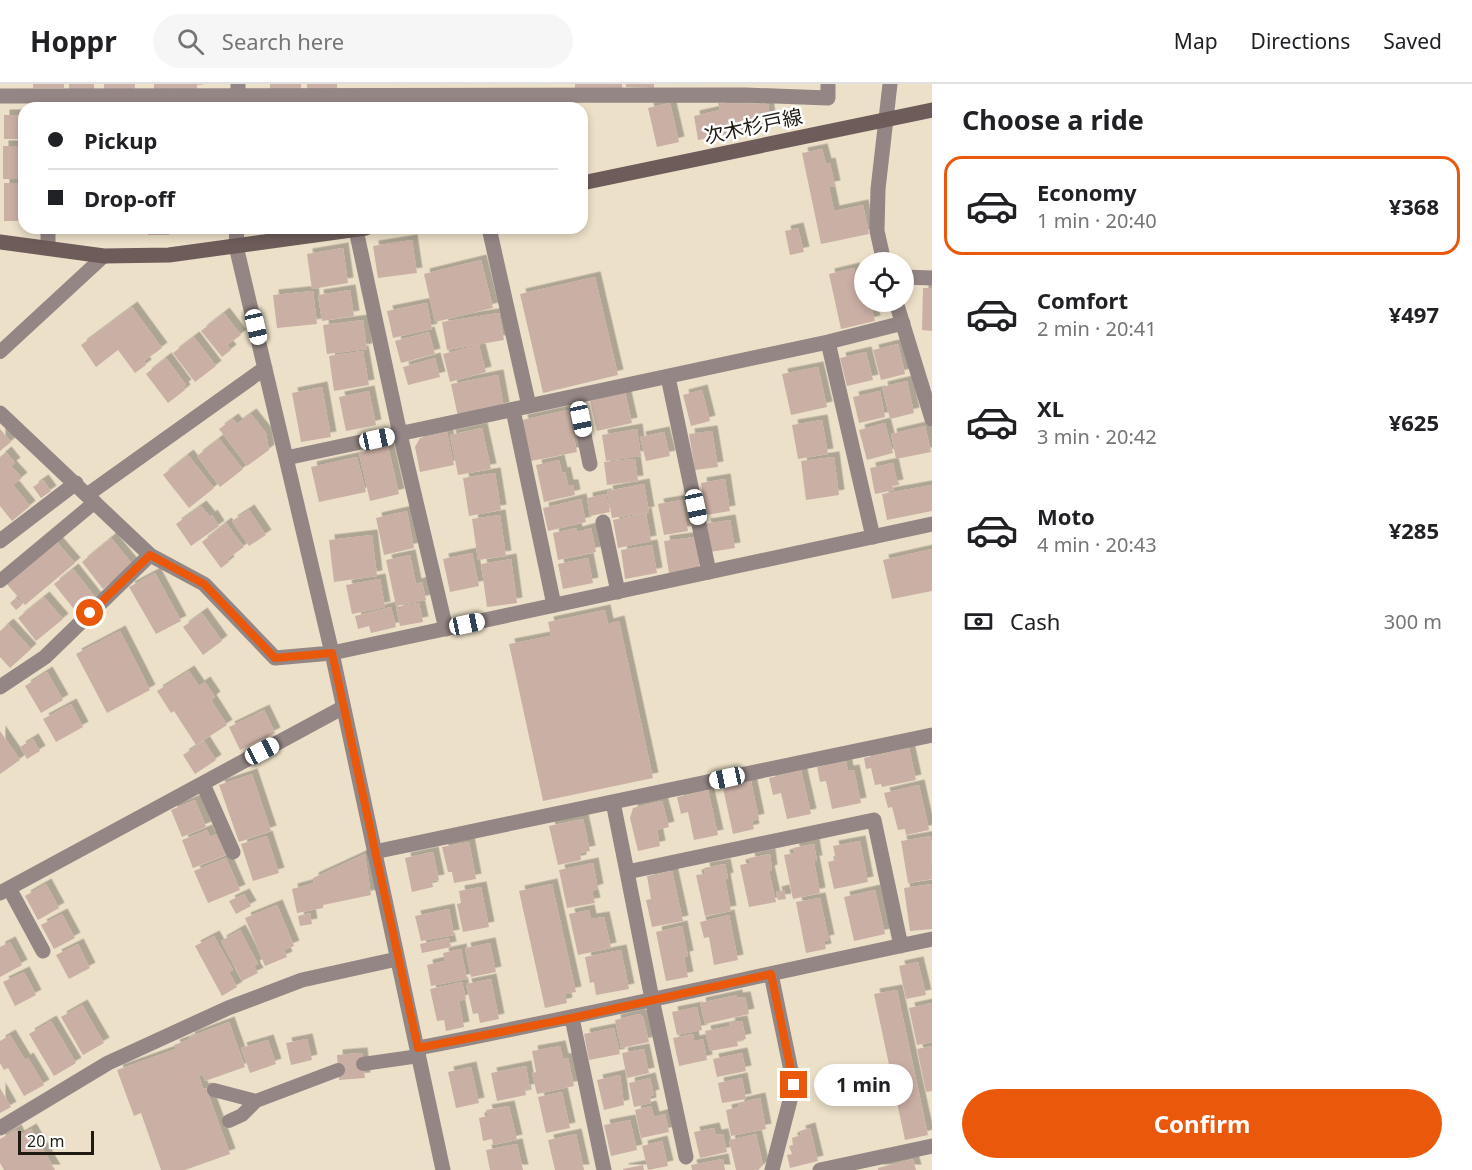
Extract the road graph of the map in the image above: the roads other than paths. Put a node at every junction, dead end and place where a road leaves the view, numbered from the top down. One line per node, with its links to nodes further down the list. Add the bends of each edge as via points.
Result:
1 (828, 84): 3 (street, via 828,98)
2 (890, 84): 10 (street)
3 (745, 89): 7 (street)
4 (16, 90): 5 (street); 8 (street)
5 (0, 96)
6 (238, 96): 7 (street); 8 (street)
7 (553, 96)
8 (49, 102)
9 (932, 110): 10 (main road, 次木杉戸線)
10 (885, 119): 11 (main road, 次木杉戸線); 20 (street, via 876,231)
11 (588, 182)
12 (48, 234): 19 (street)
13 (237, 234): 18 (street)
14 (324, 234): 18 (main road)
15 (362, 234): 35 (street)
16 (490, 234): 31 (street)
17 (0, 242): 19 (main road)
18 (236, 246): 21 (main road, via 169,255); 28 (street)
19 (48, 248): 21 (main road)
20 (881, 252)
21 (104, 256): 27 (lane)
22 (914, 277): 23 (street)
23 (932, 278)
24 (899, 312): 25 (street)
25 (903, 323): 26 (street); 34 (street)
26 (828, 342): 29 (street); 42 (street)
27 (0, 352)
28 (265, 368): 36 (street); 39 (street)
29 (668, 377): 30 (street); 45 (street)
30 (576, 396): 31 (street); 37 (street)
31 (530, 406): 32 (street)
32 (513, 410): 35 (street); 48 (street)
33 (0, 413): 38 (street)
34 (932, 419)
35 (400, 434): 36 (street); 49 (street)
36 (286, 458): 50 (street)
37 (590, 464)
38 (76, 483): 39 (street); 43 (street)
39 (91, 498): 44 (street); 46 (lane)
40 (603, 522): 47 (street)
41 (932, 524): 42 (street)
42 (873, 537): 45 (street)
43 (0, 541)
44 (150, 555): 50 (street, via 204,584 275,658); 51 (street, via 45,657)
45 (709, 572): 47 (street)
46 (0, 581)
47 (618, 592): 48 (street)
48 (554, 606): 49 (street)
49 (446, 629): 50 (street)
50 (332, 653): 52 (street)
51 (0, 687)
52 (342, 708): 54 (street); 57 (street)
53 (932, 735): 55 (street)
54 (203, 784): 56 (street); 59 (street)
55 (613, 802): 57 (street); 58 (street)
56 (233, 852)
57 (374, 852): 63 (street)
58 (627, 872): 61 (street, via 874,820); 65 (street)
59 (5, 891): 62 (street)
60 (931, 943): 61 (street)
61 (901, 946): 64 (street)
62 (43, 951)
63 (397, 959): 67 (street); 73 (street, via 302,980 228,1008 108,1063)
64 (771, 974): 65 (street); 78 (street, via 794,1085)
65 (652, 999): 66 (street); 75 (street)
66 (572, 1018): 67 (street); 77 (street)
67 (418, 1052): 68 (lane); 76 (street)
68 (363, 1064)
69 (338, 1070): 71 (lane)
70 (214, 1090): 71 (lane)
71 (256, 1101): 72 (lane)
72 (229, 1121)
73 (0, 1128)
74 (932, 1146): 79 (street)
75 (686, 1157)
76 (443, 1170)
77 (604, 1170)
78 (772, 1170)
79 (820, 1170)

